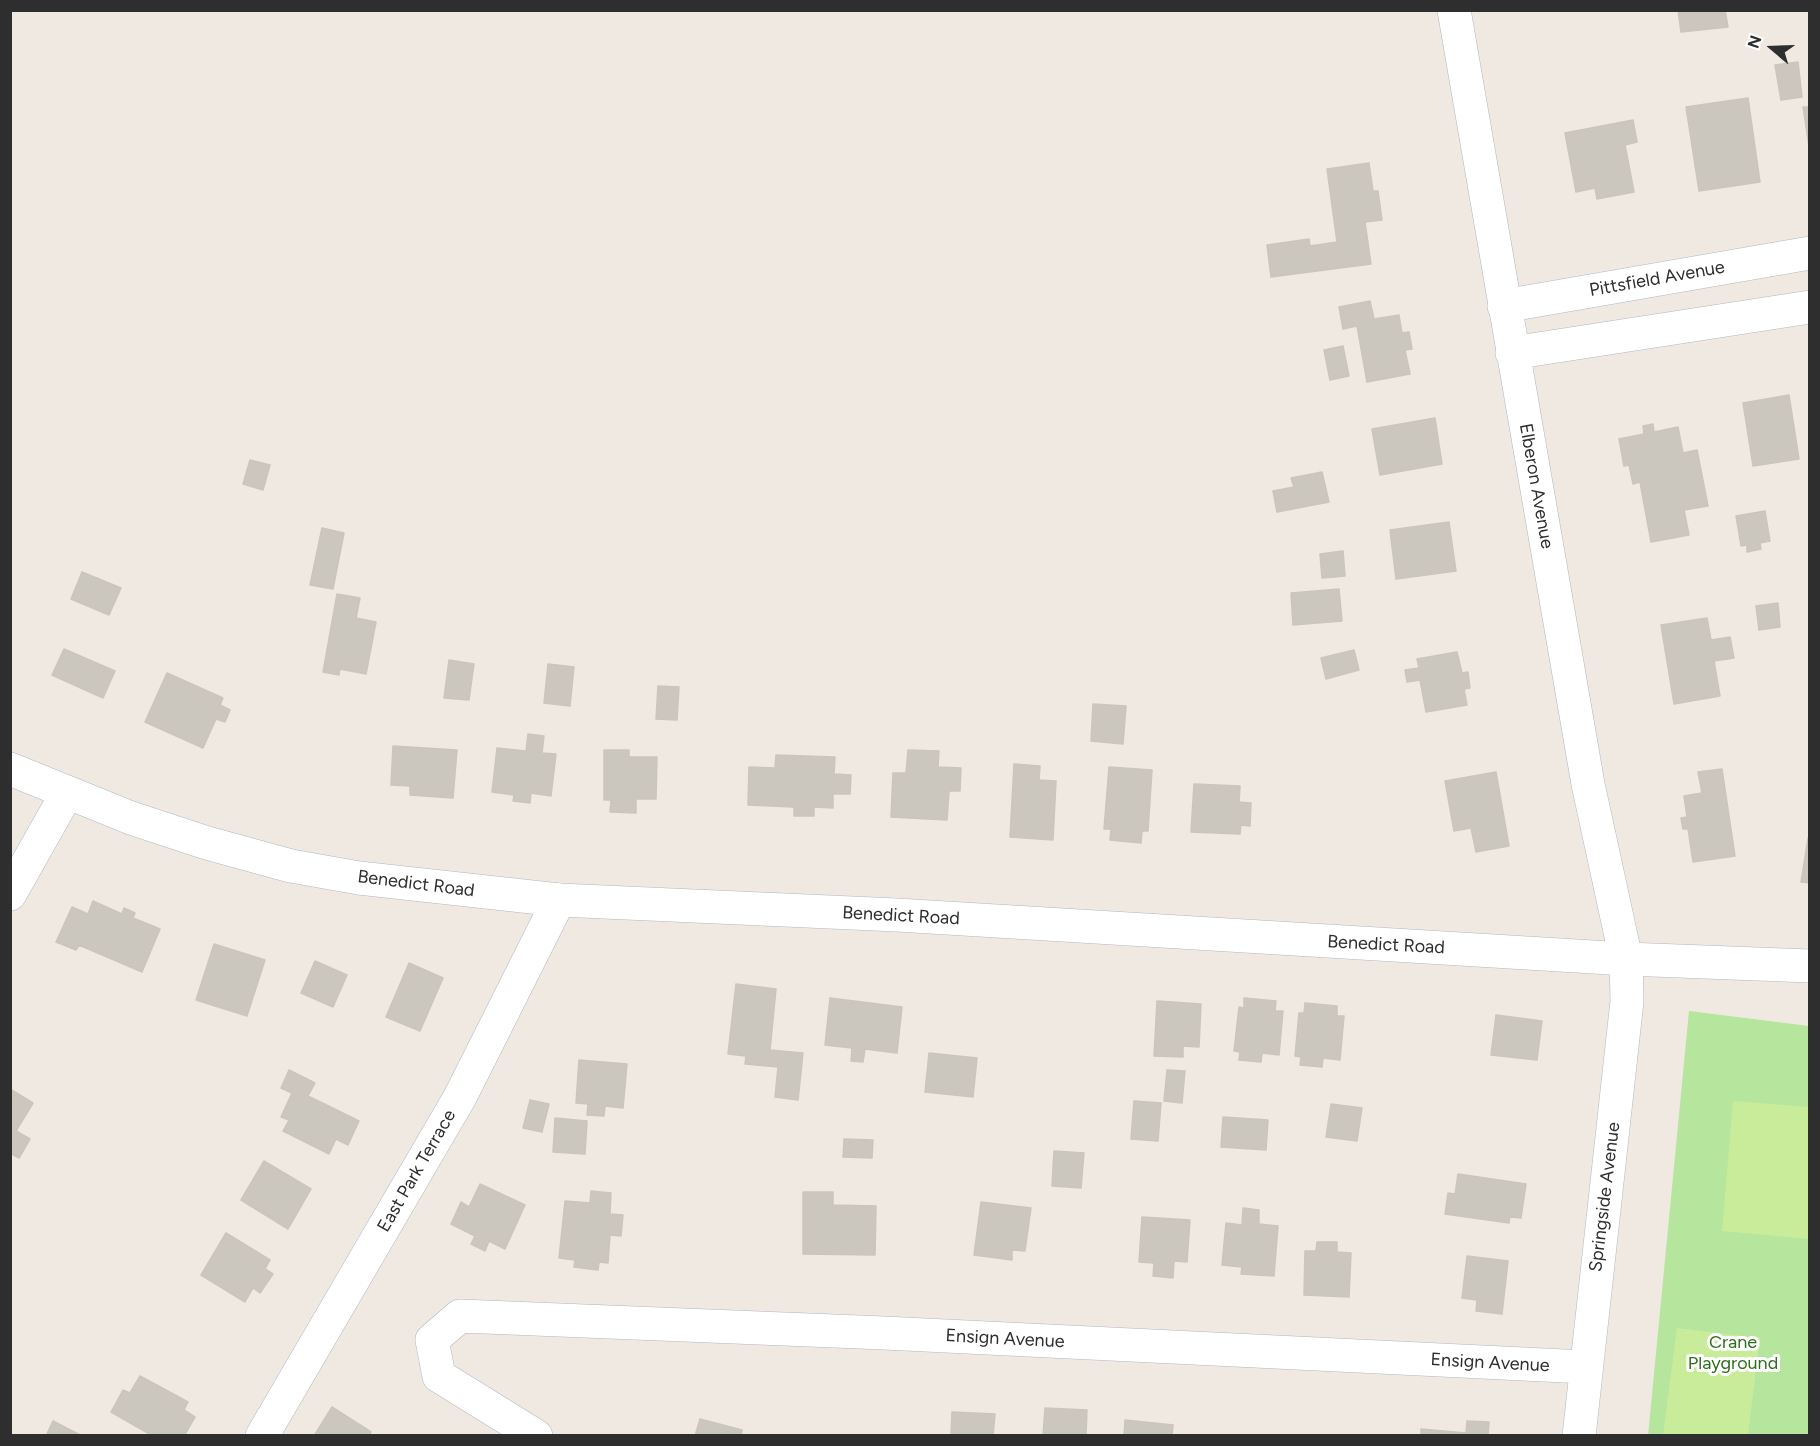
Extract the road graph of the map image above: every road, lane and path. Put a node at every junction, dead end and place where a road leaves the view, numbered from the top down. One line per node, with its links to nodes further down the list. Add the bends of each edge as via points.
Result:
1 (1454, 10): 3 (street, Elberon Avenue)
2 (1809, 253): 3 (street, Pittsfield Avenue)
3 (1504, 306): 5 (street, Elberon Avenue)
4 (1809, 307): 5 (street)
5 (1512, 353): 10 (street, Elberon Avenue, via 1588,784)
6 (10, 769): 7 (street, Benedict Road)
7 (67, 793): 8 (street); 9 (street, Benedict Road, via 207,843 291,866 359,878)
8 (10, 894)
9 (559, 900): 10 (street, Benedict Road, via 897,915); 13 (street, East Park Terrace, via 460,1097)
10 (1626, 959): 11 (street, Benedict Road); 12 (street, Springside Avenue, via 1628,1000)
11 (1809, 966)
12 (1585, 1368): 14 (street, Ensign Avenue, via 460,1316 432,1340 439,1376); 15 (street, Springside Avenue)
13 (262, 1436)
14 (536, 1436)
15 (1579, 1436)

